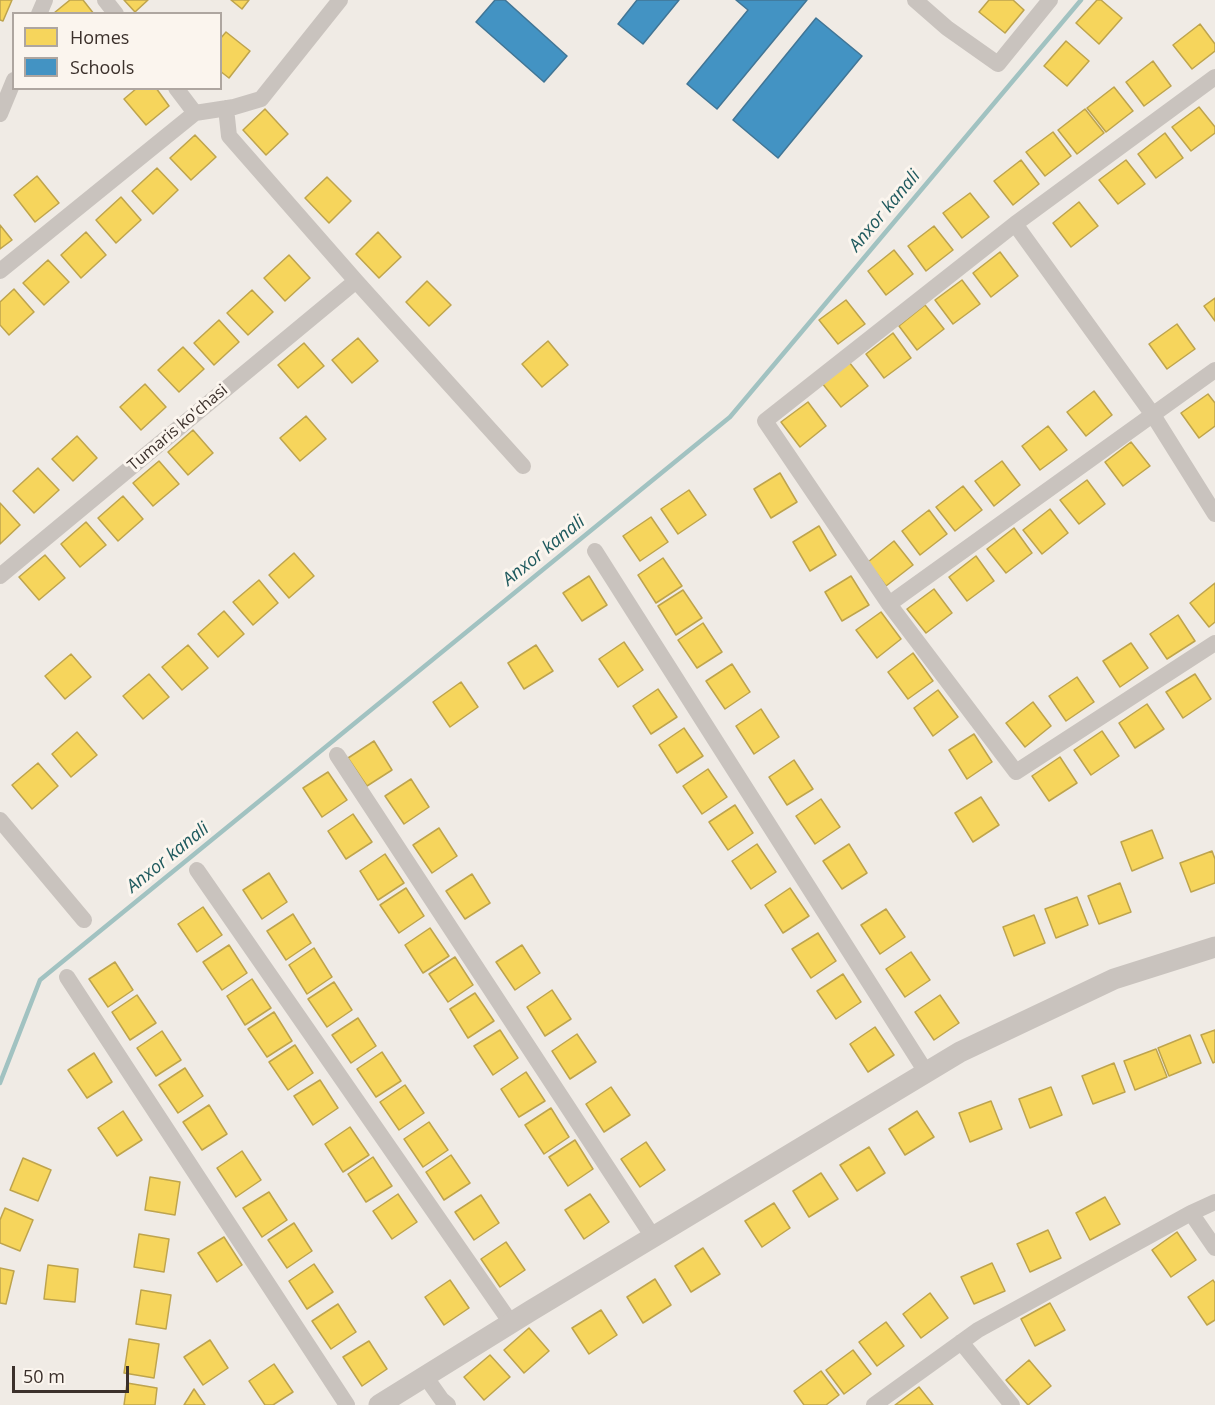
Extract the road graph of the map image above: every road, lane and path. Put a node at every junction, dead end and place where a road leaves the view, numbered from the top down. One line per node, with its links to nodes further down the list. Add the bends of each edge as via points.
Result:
1 (105, 0): 5 (street)
2 (340, 0): 9 (street, via 261,99)
3 (915, 0): 4 (street, via 998,63)
4 (1050, 0)
5 (114, 12)
6 (1215, 77): 12 (street)
7 (12, 85): 11 (street)
8 (178, 90): 10 (street)
9 (226, 108): 10 (street); 14 (street, via 229,136)
10 (195, 113): 13 (street)
11 (0, 114)
12 (1016, 224): 16 (street); 21 (street, via 765,421)
13 (0, 271)
14 (356, 281): 17 (street); 20 (street, Tumaris ko'chasi)
15 (1215, 370): 16 (street)
16 (1153, 415): 18 (street); 21 (street)
17 (523, 466)
18 (1215, 514)
19 (595, 551): 29 (street)
20 (0, 576)
21 (889, 604): 22 (street, via 1017,772)
22 (1215, 643)
23 (337, 755): 32 (street)
24 (0, 820): 26 (street)
25 (197, 870): 34 (street)
26 (84, 920)
27 (1215, 947): 29 (street, via 1114,980 960,1052)
28 (67, 977): 37 (street)
29 (926, 1072): 32 (street)
30 (1215, 1202): 31 (street)
31 (1191, 1213): 33 (street); 35 (street)
32 (653, 1237): 34 (street)
33 (1215, 1248)
34 (511, 1323): 36 (street)
35 (961, 1342): 40 (street); 41 (street)
36 (425, 1376): 38 (street); 39 (street)
37 (347, 1405)
38 (379, 1405)
39 (448, 1405)
40 (874, 1405)
41 (1012, 1405)

